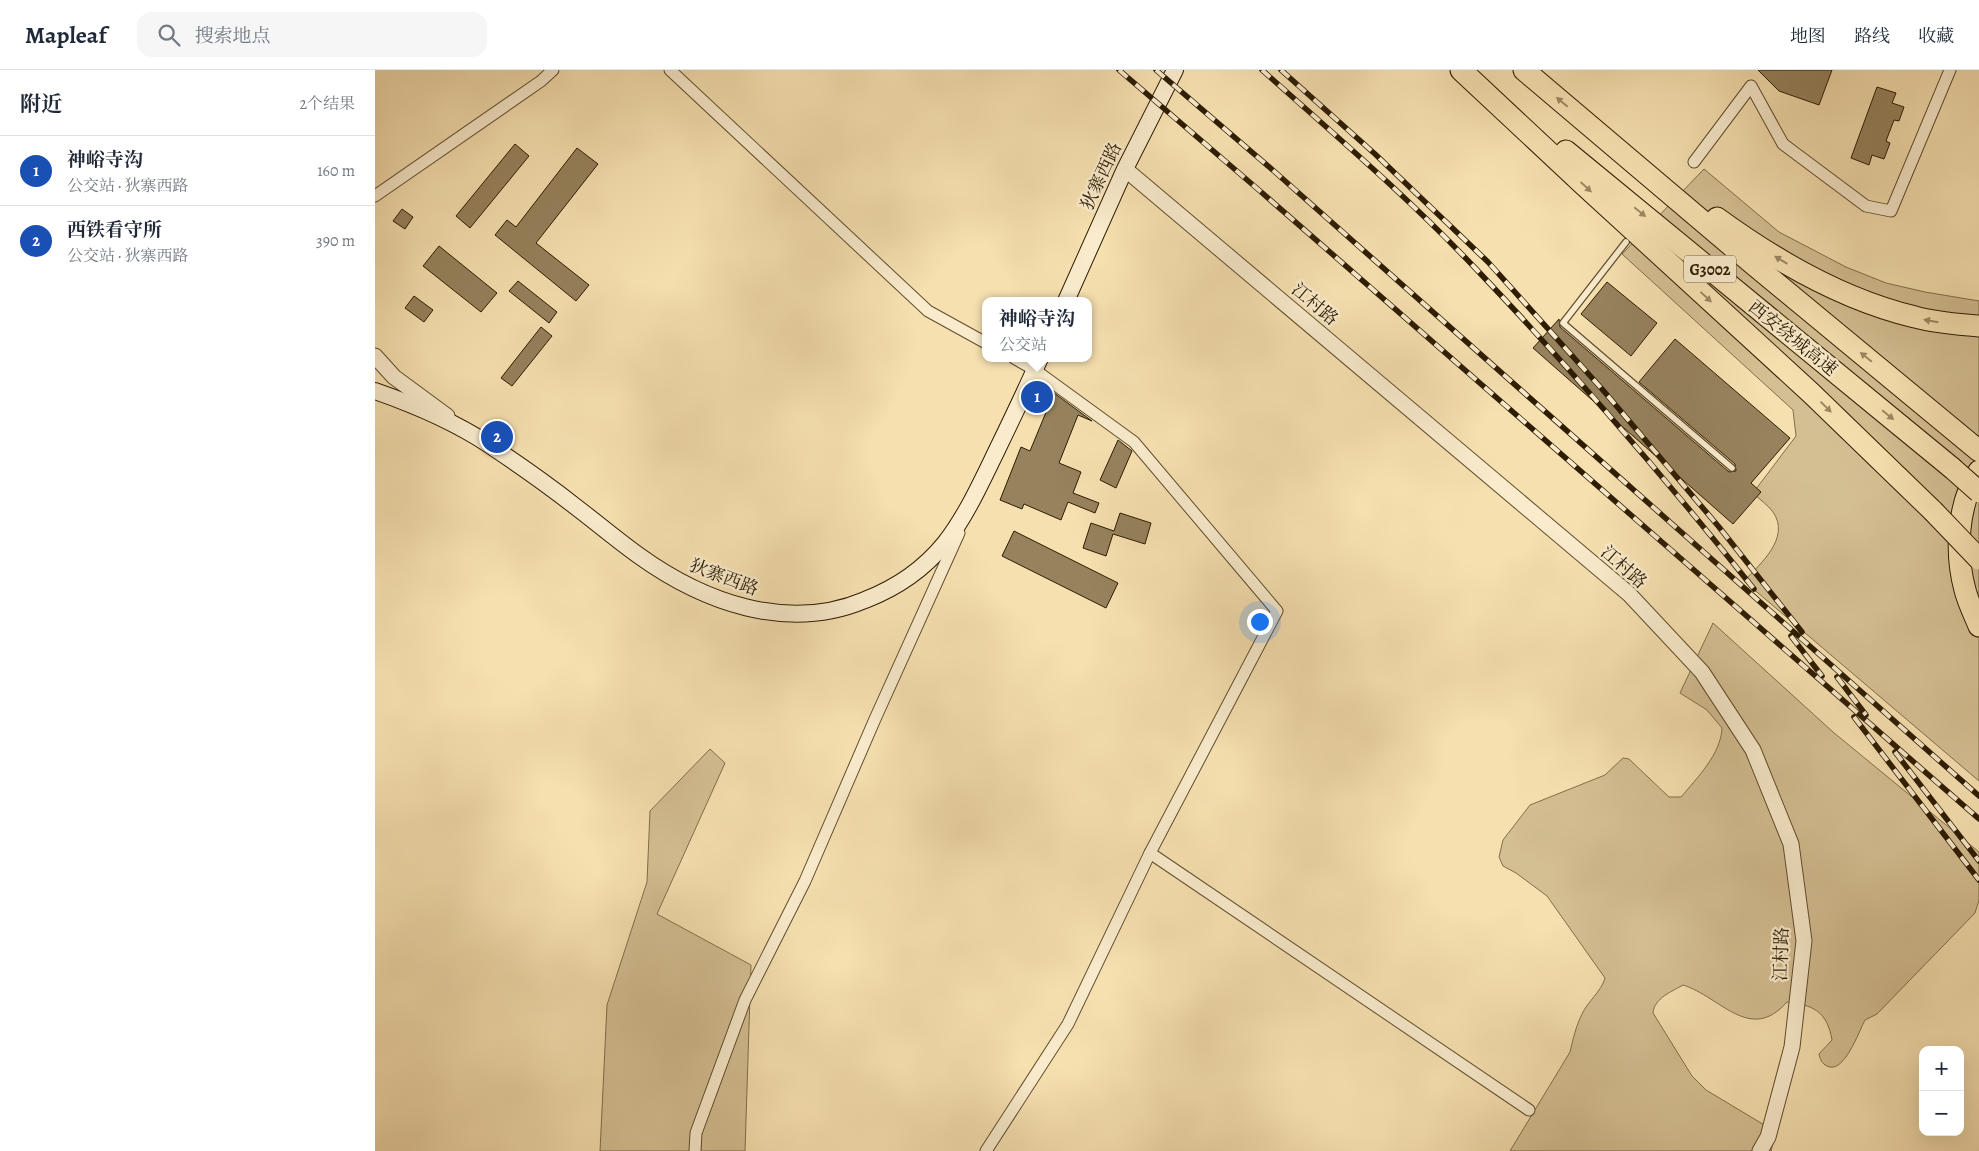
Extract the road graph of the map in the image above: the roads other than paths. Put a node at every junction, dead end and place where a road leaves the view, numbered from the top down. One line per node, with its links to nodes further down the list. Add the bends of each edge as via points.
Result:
1 (553, 70): 11 (street)
2 (670, 70): 15 (street, via 928,311)
3 (1175, 70): 10 (main road, 狄寨西路)
4 (1461, 70): 25 (highway, one-way to 25, bridge, via 1811,393)
5 (1467, 70): 24 (highway, 西安绕城高速 / G3002, one-way to 24, bridge)
6 (1523, 70): 8 (highway, 西安绕城高速 / G3002, one-way to 6)
7 (1950, 70): 9 (street, via 1891,211 1866,206 1783,144 1751,86)
8 (1599, 133): 14 (highway, one-way to 8, via 1935,322 1893,311 1813,278 1727,226); 20 (highway, 西安绕城高速 / G3002, one-way to 8)
9 (1694, 162)
10 (1125, 169): 13 (main road, 狄寨西路); 31 (street, 江村路, via 1629,594 1702,672 1753,750 1791,844 1805,941 1792,1047 1768,1137)
11 (375, 196)
12 (1626, 242): 21 (lane, via 1563,323)
13 (1068, 297)
14 (1979, 326)
15 (982, 341)
16 (375, 356): 19 (street, via 394,377)
17 (1037, 364): 23 (main road, 狄寨西路); 27 (street, via 1134,442 1277,611)
18 (375, 391): 19 (main road, 狄寨西路, via 424,409)
19 (469, 432): 23 (main road, 狄寨西路, via 679,582 741,607 782,614 839,609 875,596 907,578 946,542)
20 (1975, 448)
21 (1732, 468)
22 (1979, 471): 26 (highway, via 1967,498 1959,545 1965,590)
23 (982, 481): 29 (street, via 805,881 745,1000 696,1133)
24 (1979, 492)
25 (1979, 559)
26 (1979, 626)
27 (1150, 852): 28 (street); 30 (street, via 1068,1024)
28 (1529, 1110)
29 (695, 1151)
30 (986, 1151)
31 (1760, 1151)

